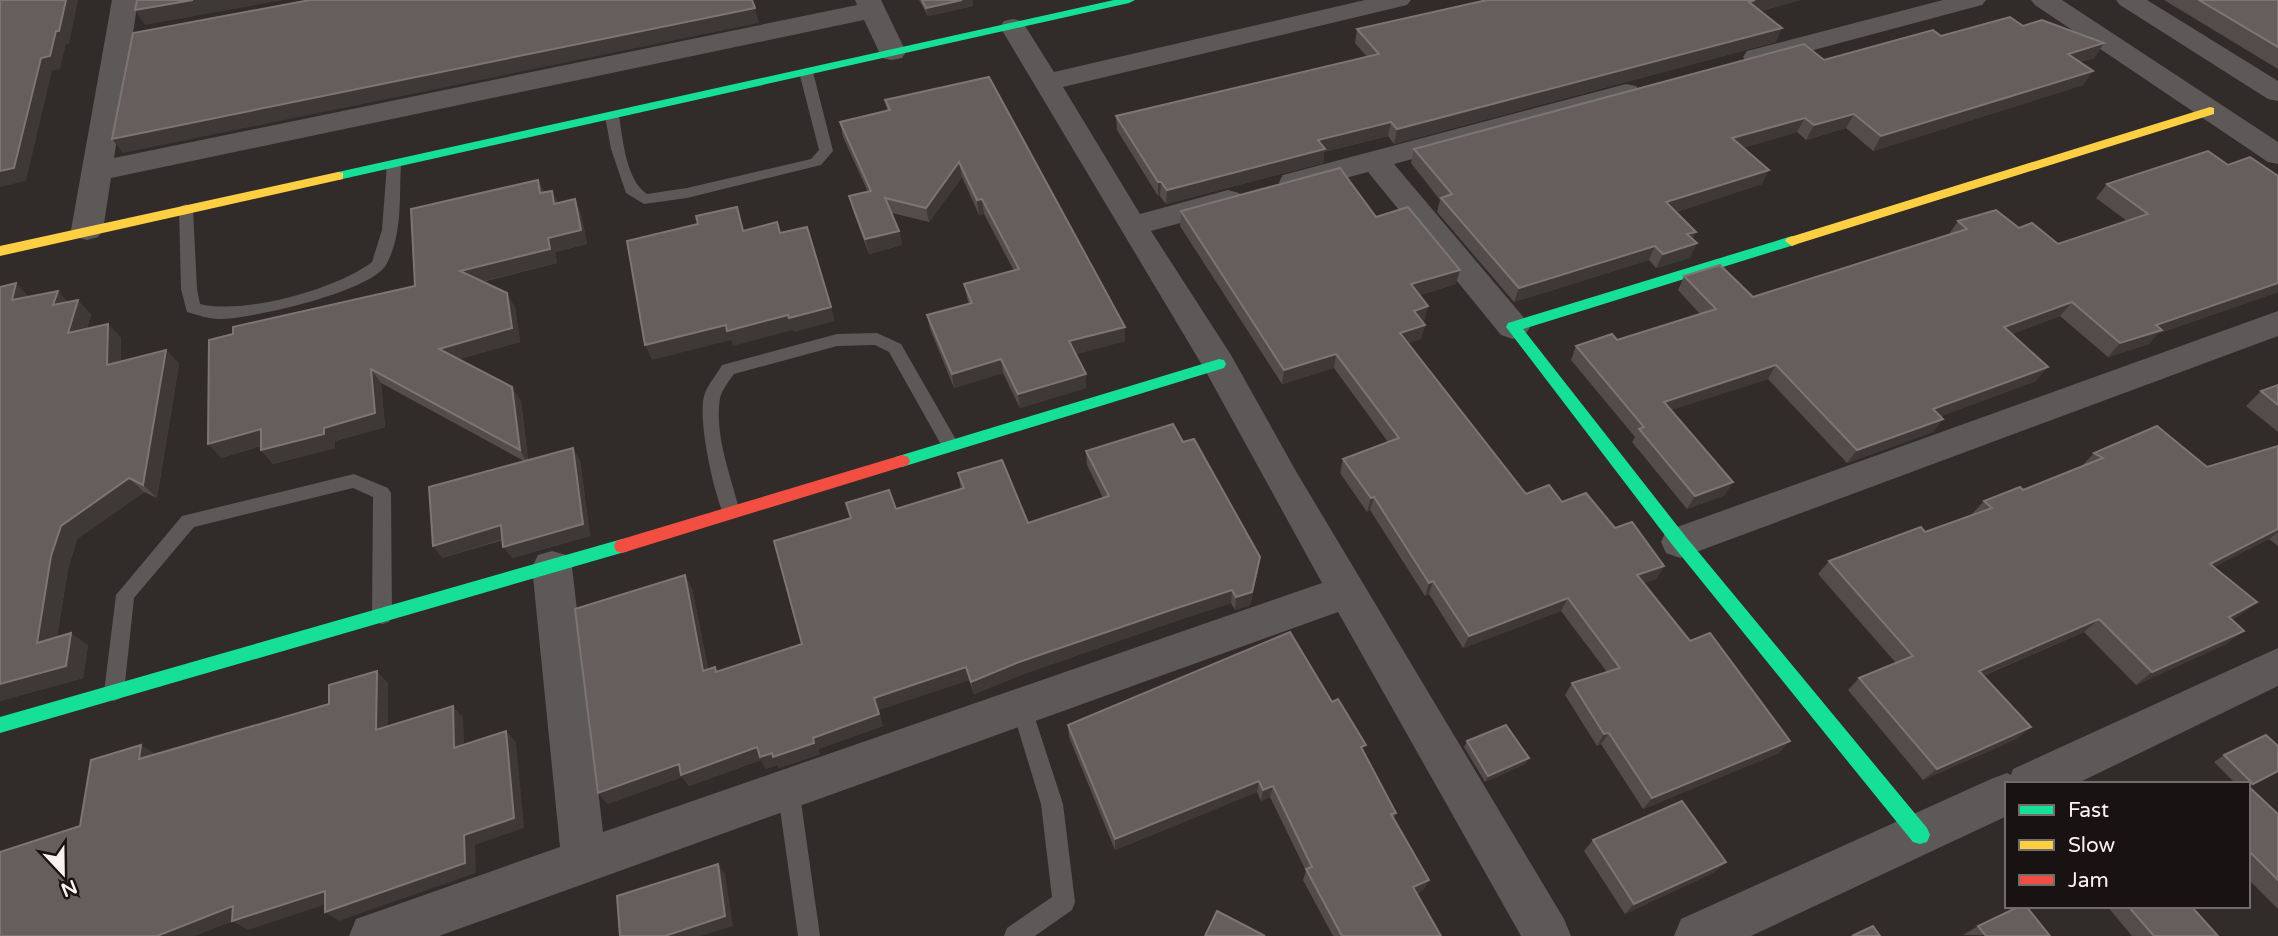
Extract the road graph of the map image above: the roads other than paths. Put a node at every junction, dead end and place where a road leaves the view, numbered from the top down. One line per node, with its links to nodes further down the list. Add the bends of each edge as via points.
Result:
1 (125, 0): 21 (street, via 131,38)
2 (1125, 0): 9 (street)
3 (1398, 0): 13 (street)
4 (1973, 0): 8 (street)
5 (2044, 0): 16 (street)
6 (2129, 0): 15 (street)
7 (870, 5): 10 (street); 21 (street)
8 (1922, 6): 11 (street)
9 (1013, 27): 10 (street); 13 (street)
10 (892, 52): 12 (street)
11 (1735, 63)
12 (806, 72): 17 (street); 17 (lane, via 826,151 816,162 687,193 644,199 631,190)
13 (1048, 82): 23 (street)
14 (1657, 84): 19 (street)
15 (2278, 93)
16 (2210, 111): 18 (street); 27 (street)
17 (612, 116): 20 (street)
18 (2278, 155)
19 (1374, 160): 23 (street); 27 (street)
20 (394, 164): 22 (street); 22 (lane, via 388,240 377,266 344,285 299,299 220,313 193,308)
21 (97, 171): 24 (street)
22 (186, 209): 24 (street)
23 (1132, 226): 28 (street)
24 (87, 230): 25 (street)
25 (0, 251)
26 (2278, 323): 31 (street)
27 (1513, 327): 31 (street)
28 (1219, 364): 29 (street); 33 (street)
29 (950, 445): 30 (street); 30 (lane, via 895,348 877,339 837,340 766,357 728,369 712,395 716,455)
30 (730, 512): 32 (street)
31 (1680, 542): 42 (street)
32 (552, 567): 34 (street); 43 (street)
33 (1348, 591): 37 (street); 48 (street)
34 (382, 616): 36 (street); 36 (lane, via 382,493 354,481 188,520 125,595)
35 (2278, 666): 39 (street)
36 (114, 692): 38 (street)
37 (1021, 706): 40 (street); 47 (lane, via 1052,803 1064,902)
38 (0, 725)
39 (2033, 782)
40 (788, 788): 43 (street); 46 (lane)
41 (2005, 795): 42 (street)
42 (1920, 835): 49 (street)
43 (584, 861): 44 (street)
44 (417, 928): 45 (street)
45 (373, 936)
46 (809, 936)
47 (1015, 936)
48 (1547, 936)
49 (1698, 936)

